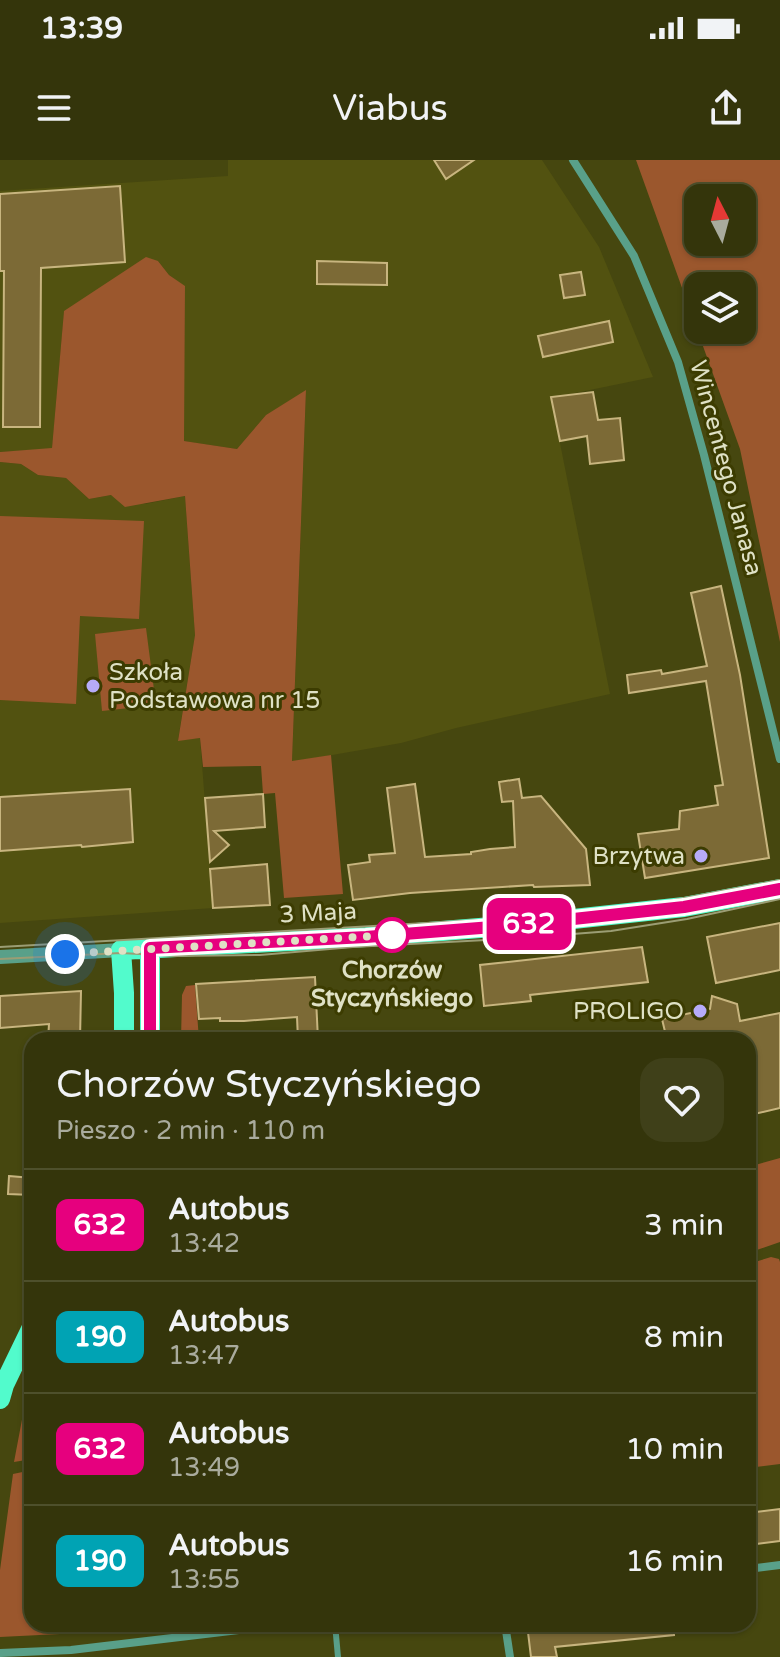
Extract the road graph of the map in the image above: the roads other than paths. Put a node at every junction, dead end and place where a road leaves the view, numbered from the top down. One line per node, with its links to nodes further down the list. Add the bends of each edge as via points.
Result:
1 (573, 160): 2 (street, Wincentego Janasa, via 634,256 678,362)
2 (780, 759)
3 (780, 889): 4 (main road, 3 Maja, via 684,907 518,925)
4 (150, 948): 5 (main road, 3 Maja); 8 (main road)
5 (121, 950): 6 (street, 3 Maja); 7 (main road)
6 (0, 957)
7 (124, 1032)
8 (150, 1032)
9 (24, 1355): 10 (main road)
10 (0, 1399)
11 (780, 1565): 12 (street)
12 (756, 1568)
13 (232, 1632): 17 (street)
14 (336, 1632): 18 (lane)
15 (506, 1632): 19 (street)
16 (0, 1653): 17 (street)
17 (71, 1654)
18 (338, 1657)
19 (510, 1657)

